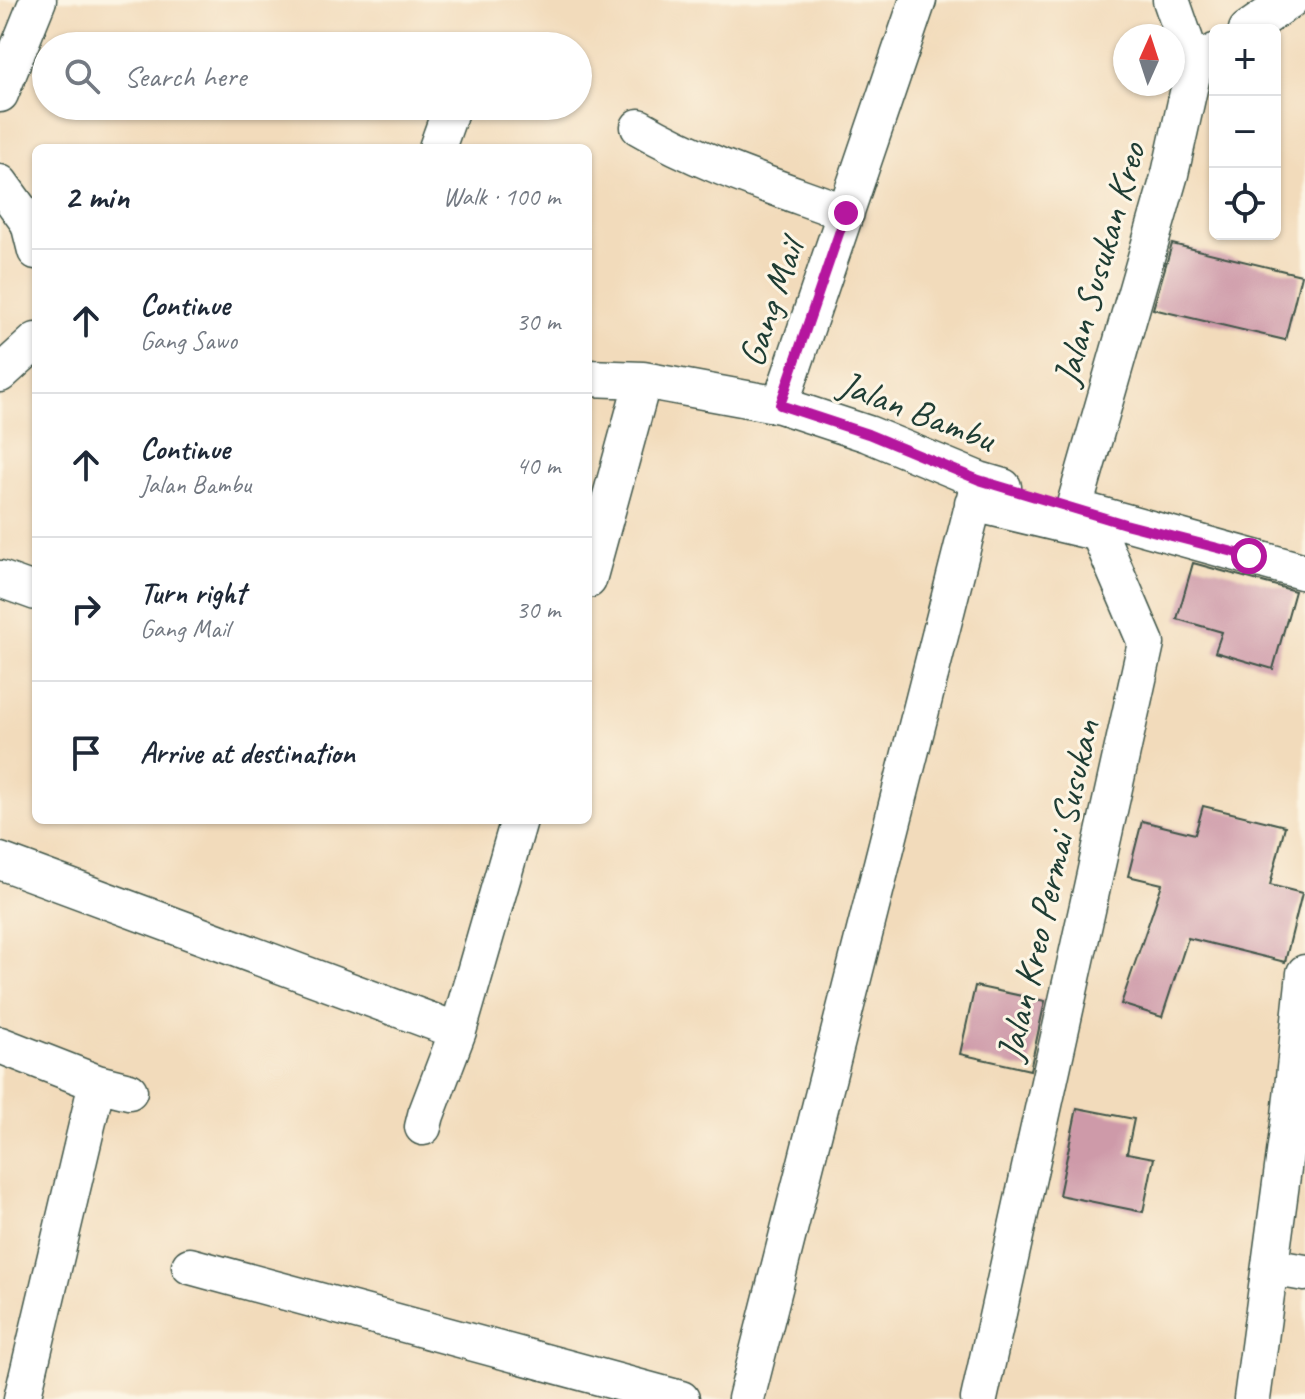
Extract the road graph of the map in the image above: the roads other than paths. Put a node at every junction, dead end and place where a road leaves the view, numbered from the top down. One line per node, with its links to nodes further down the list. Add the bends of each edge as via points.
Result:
1 (38, 0): 5 (street)
2 (918, 0): 10 (street, Gang Mail)
3 (1171, 0): 4 (street)
4 (1204, 59): 18 (street, Jalan Susukan Kreo)
5 (0, 94)
6 (447, 120): 8 (street)
7 (639, 127): 10 (street, via 732,171)
8 (438, 144)
9 (0, 183): 11 (street)
10 (846, 213): 16 (street, Gang Mail)
11 (32, 235)
12 (32, 345): 13 (street)
13 (0, 374)
14 (592, 378): 15 (street, Jalan Bambu)
15 (643, 380): 16 (street, Jalan Bambu); 19 (street)
16 (780, 405): 17 (street, Jalan Bambu, via 868,434)
17 (976, 492): 18 (street, Jalan Bambu); 35 (street); 36 (street, Jalan Kreo Permai Susukan, via 1099,533 1146,643)
18 (1074, 508): 20 (street, Jalan Bambu)
19 (592, 565)
20 (1305, 572)
21 (0, 579): 22 (street)
22 (32, 591)
23 (518, 824): 26 (street)
24 (0, 861): 26 (street)
25 (1305, 973): 28 (street)
26 (458, 1031): 29 (street)
27 (0, 1045): 33 (street, via 113,1087)
28 (1298, 1118): 31 (street)
29 (423, 1127)
30 (190, 1266): 34 (street)
31 (1270, 1267): 32 (street); 37 (street)
32 (1305, 1273)
33 (22, 1399)
34 (681, 1399)
35 (746, 1399)
36 (979, 1399)
37 (1252, 1399)

